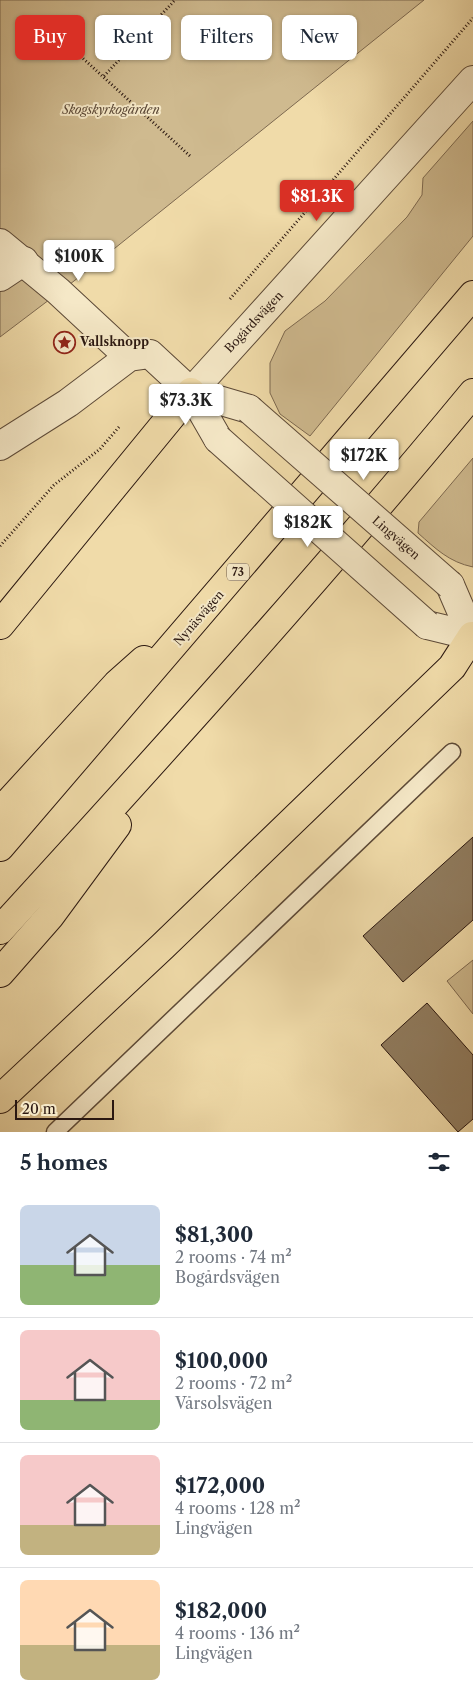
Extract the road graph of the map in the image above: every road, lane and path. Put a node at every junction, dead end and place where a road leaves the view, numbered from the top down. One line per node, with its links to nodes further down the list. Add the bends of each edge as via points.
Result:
1 (175, 0): 4 (path)
2 (473, 18): 11 (path)
3 (85, 59): 4 (path)
4 (104, 76): 6 (path)
5 (473, 80): 13 (street, Bogårdsvägen)
6 (190, 156)
7 (0, 243): 8 (street)
8 (24, 261): 9 (street); 12 (street)
9 (0, 277)
10 (473, 295): 18 (highway, Nynäsvägen / 73)
11 (227, 302)
12 (129, 357): 13 (street, via 150,354); 16 (street)
13 (190, 392): 19 (highway); 20 (street, bridge, via 218,439 427,624); 20 (street, Lingvägen, bridge, via 249,409 450,585)
14 (473, 393): 21 (highway)
15 (125, 420): 17 (path, via 100,449 54,485)
16 (0, 446)
17 (0, 546)
18 (220, 592): 23 (highway, via 117,684); 24 (highway, Nynäsvägen / 73)
19 (0, 625)
20 (473, 636): 27 (highway, via 445,674)
21 (197, 716): 25 (highway); 26 (highway, via 50,916)
22 (452, 752): 28 (lane)
23 (0, 812)
24 (0, 847)
25 (0, 930)
26 (0, 973)
27 (0, 1099)
28 (55, 1132)

